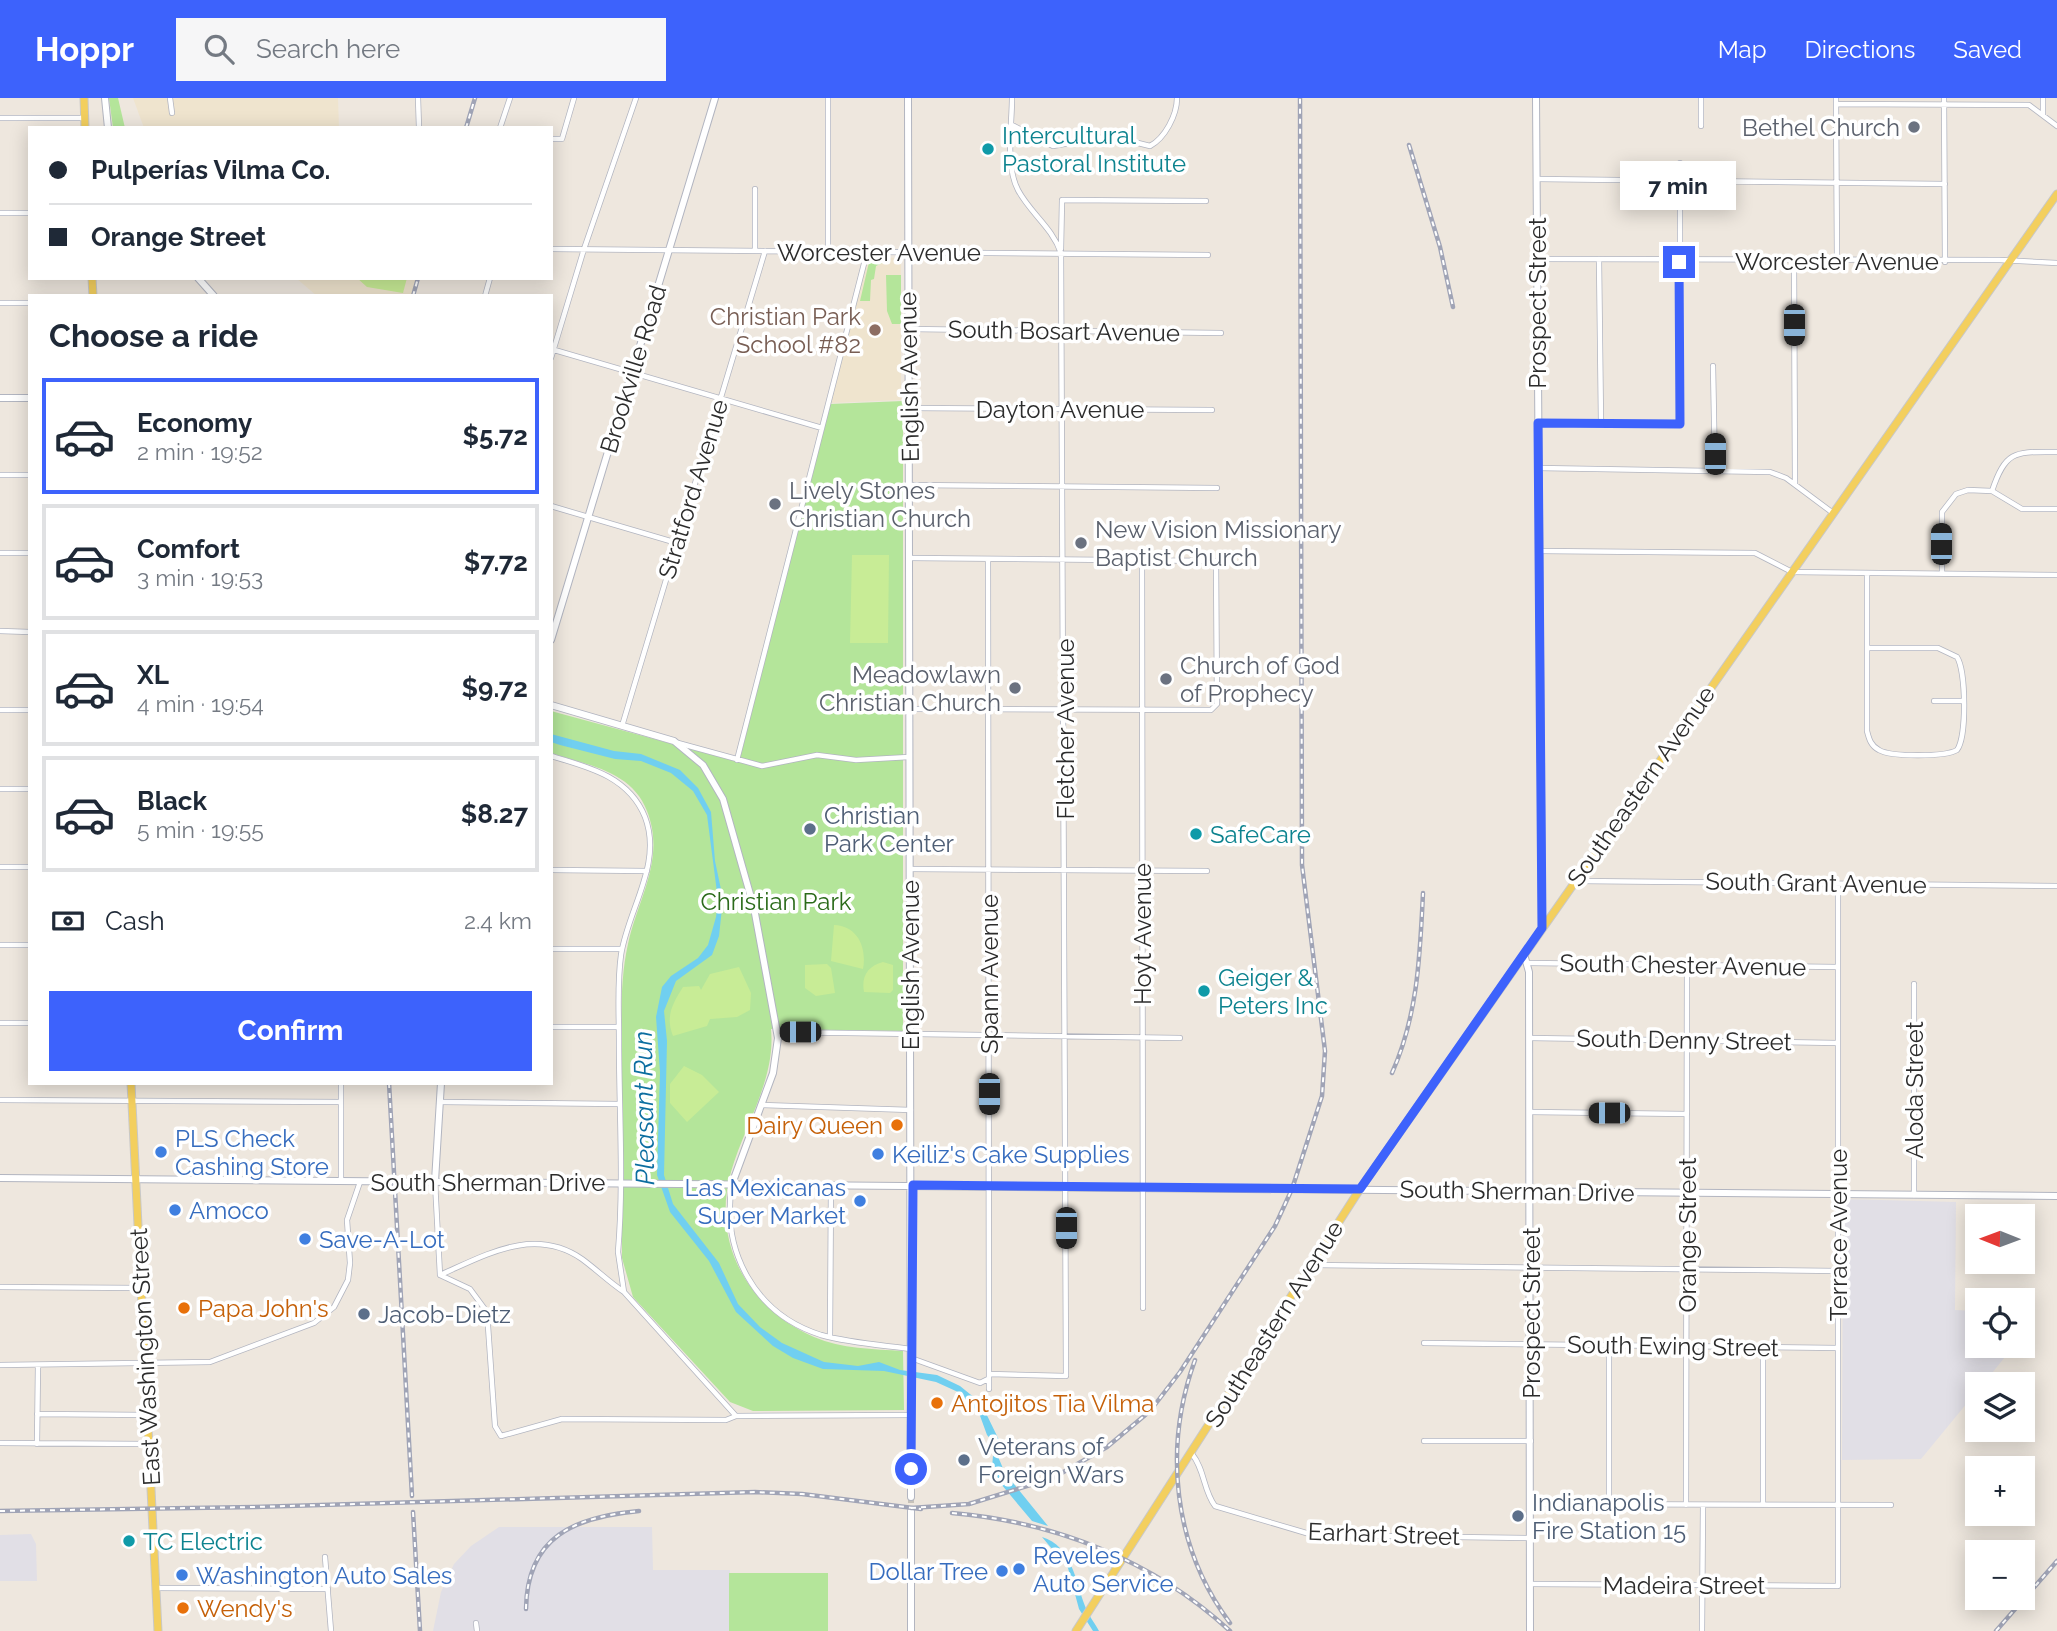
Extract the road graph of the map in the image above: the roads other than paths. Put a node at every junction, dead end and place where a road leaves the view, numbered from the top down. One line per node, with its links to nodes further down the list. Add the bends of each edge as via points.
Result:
1 (84, 98): 22 (main road)
2 (105, 98): 25 (main road)
3 (170, 98): 19 (street)
4 (418, 98): 26 (street)
5 (510, 98): 27 (street)
6 (574, 98): 30 (street, via 562,139)
7 (636, 98): 42 (street)
8 (715, 98): 43 (main road, Brookville Road)
9 (828, 98): 46 (street)
10 (908, 98): 48 (main road, English Avenue)
11 (1012, 98): 23 (street, Fletcher Avenue)
12 (1177, 98): 23 (street, via 1175,114 1151,146 1106,136 1053,146)
13 (1536, 98): 32 (main road, Prospect Street)
14 (1701, 98): 28 (street)
15 (1944, 98): 18 (street)
16 (2043, 98): 20 (street)
17 (1836, 101): 18 (street); 34 (street)
18 (1944, 105): 20 (street, via 2029,105); 35 (street)
19 (172, 113)
20 (2043, 116): 29 (street)
21 (0, 118): 22 (street)
22 (85, 118): 24 (main road)
23 (1012, 125): 49 (street, Fletcher Avenue, via 1015,183)
24 (85, 126)
25 (108, 126)
26 (419, 126)
27 (501, 126)
28 (1701, 126)
29 (2057, 126)
30 (553, 139)
31 (1681, 163): 33 (street)
32 (1537, 180): 33 (street); 51 (main road, Prospect Street)
33 (1680, 182): 34 (street); 53 (street)
34 (1836, 183): 35 (street); 55 (street)
35 (1945, 184): 57 (street)
36 (755, 189): 44 (street)
37 (2057, 194): 56 (main road, Southeastern Avenue)
38 (1206, 201): 49 (street, via 1062,200)
39 (0, 213): 40 (street)
40 (28, 213)
41 (553, 249): 42 (street, Worcester Avenue)
42 (584, 249): 43 (street, Worcester Avenue); 66 (street)
43 (668, 250): 44 (street, Worcester Avenue); 69 (main road, Brookville Road)
44 (755, 250): 45 (street, Worcester Avenue)
45 (765, 251): 46 (street, Worcester Avenue); 72 (street, Stratford Avenue)
46 (828, 251): 47 (street, Worcester Avenue)
47 (867, 252): 48 (street, Worcester Avenue); 78 (street)
48 (908, 252): 49 (street, Worcester Avenue); 63 (main road, English Avenue)
49 (1061, 253): 50 (street, Worcester Avenue); 64 (street, Fletcher Avenue)
50 (1208, 255)
51 (1537, 259): 52 (street, Worcester Avenue); 76 (main road, Prospect Street)
52 (1600, 259): 53 (street, Worcester Avenue); 77 (street)
53 (1680, 260): 54 (street, Worcester Avenue); 77 (street, via 1680,424)
54 (1794, 260): 55 (street, Worcester Avenue); 85 (street)
55 (1837, 261): 57 (street, Worcester Avenue)
56 (2010, 261): 57 (street, Worcester Avenue); 58 (street, Worcester Avenue); 91 (main road, Southeastern Avenue)
57 (1945, 262)
58 (2057, 263)
59 (200, 280): 60 (main road)
60 (213, 294)
61 (0, 303): 62 (street)
62 (28, 303)
63 (908, 329): 64 (street, South Bosart Avenue); 73 (main road, English Avenue)
64 (1061, 331): 65 (street, South Bosart Avenue); 74 (street, Fletcher Avenue)
65 (1221, 333)
66 (553, 346)
67 (553, 349): 69 (street)
68 (1713, 366): 81 (street)
69 (632, 372): 72 (street); 92 (main road, Brookville Road)
70 (0, 398): 71 (main road)
71 (28, 398)
72 (721, 398): 78 (street); 93 (street, Stratford Avenue)
73 (908, 408): 74 (street, Dayton Avenue); 84 (main road, English Avenue)
74 (1062, 408): 75 (street, Dayton Avenue); 86 (street, Fletcher Avenue)
75 (1212, 410)
76 (1538, 423): 77 (street); 80 (main road, Prospect Street)
77 (1601, 423)
78 (822, 428): 122 (street)
79 (2057, 452): 88 (street, via 2011,456)
80 (1538, 468): 81 (street); 94 (main road, Prospect Street)
81 (1715, 471): 85 (street, via 1773,472)
82 (0, 475): 83 (street)
83 (28, 475)
84 (910, 485): 86 (street); 97 (main road, English Avenue)
85 (1795, 485): 91 (street)
86 (1062, 486): 87 (street); 99 (street, Fletcher Avenue)
87 (1217, 488)
88 (1992, 491): 90 (street, via 2022,509); 103 (street, via 1953,496 1941,515)
89 (553, 507): 92 (street)
90 (2057, 509)
91 (1833, 513): 101 (main road, Southeastern Avenue)
92 (588, 517): 93 (street); 107 (main road, Brookville Road)
93 (677, 543): 118 (street, Stratford Avenue)
94 (1539, 551): 101 (street, via 1755,553); 137 (main road, Prospect Street)
95 (0, 553): 96 (street)
96 (28, 553)
97 (910, 558): 98 (street); 112 (main road, English Avenue)
98 (988, 559): 99 (street); 113 (street, Spann Avenue)
99 (1063, 559): 100 (street); 116 (street, Fletcher Avenue)
100 (1142, 560): 117 (street, Hoyt Avenue); 117 (street, via 1216,561 1218,666 1214,708)
101 (1792, 572): 102 (street); 134 (main road, Southeastern Avenue)
102 (1867, 573): 103 (street); 108 (street)
103 (1942, 573): 104 (street)
104 (2057, 575)
105 (0, 631): 106 (street)
106 (28, 632)
107 (553, 633)
108 (1867, 648): 110 (street, via 1940,648 1954,654 1963,669); 110 (street, via 1867,731 1874,746 1893,754 1946,754 1958,749 1963,738)
109 (1934, 701): 110 (street)
110 (1963, 701)
111 (553, 706): 118 (main road)
112 (910, 709): 113 (street); 120 (main road, English Avenue)
113 (988, 709): 116 (street); 129 (street, Spann Avenue)
114 (0, 710): 115 (street)
115 (28, 710)
116 (1065, 710): 117 (street); 130 (street, Fletcher Avenue)
117 (1142, 711): 132 (street, Hoyt Avenue)
118 (622, 726): 119 (main road)
119 (674, 741): 122 (street); 151 (main road, via 710,774 728,811 757,921)
120 (909, 757): 122 (street, via 856,760 817,755 765,766); 127 (main road, English Avenue)
121 (553, 758): 131 (street, via 604,774 628,790 648,827)
122 (737, 760)
123 (0, 789): 124 (street)
124 (28, 789)
125 (0, 867): 126 (street)
126 (28, 867)
127 (910, 869): 129 (street); 152 (main road, English Avenue)
128 (553, 870): 131 (street)
129 (989, 870): 130 (street); 153 (street, Spann Avenue)
130 (1065, 870): 132 (street); 154 (street, Fletcher Avenue)
131 (648, 871): 140 (street)
132 (1142, 871): 133 (street); 155 (street, Hoyt Avenue)
133 (1207, 871)
134 (1576, 881): 135 (street, South Grant Avenue); 137 (main road, Southeastern Avenue)
135 (1838, 884): 136 (street, South Grant Avenue); 145 (street, Terrace Avenue)
136 (2057, 886)
137 (1542, 928): 142 (main road, Southeastern Avenue)
138 (0, 945): 139 (street)
139 (28, 945)
140 (622, 948): 141 (street); 150 (street)
141 (553, 949)
142 (1524, 954): 143 (main road, Prospect Street); 184 (main road, Southeastern Avenue)
143 (1529, 963): 144 (street, South Chester Avenue); 157 (main road, Prospect Street)
144 (1687, 965): 145 (street, South Chester Avenue); 158 (street, Orange Street)
145 (1838, 967): 159 (street, Terrace Avenue)
146 (1914, 984): 188 (street, Aloda Street)
147 (0, 1023): 148 (street)
148 (28, 1023)
149 (553, 1027): 150 (street)
150 (619, 1027): 167 (street)
151 (778, 1032): 152 (street); 168 (main road, via 775,1066)
152 (911, 1034): 153 (street); 169 (main road, English Avenue)
153 (989, 1037): 154 (street); 181 (street, Spann Avenue)
154 (1066, 1038): 155 (street); 182 (street, Fletcher Avenue)
155 (1143, 1038): 156 (street); 183 (street, Hoyt Avenue)
156 (1180, 1038)
157 (1530, 1038): 158 (street, South Denny Street); 170 (main road, Prospect Street)
158 (1688, 1039): 159 (street, South Denny Street); 171 (street, Orange Street)
159 (1838, 1043): 187 (street, Terrace Avenue)
160 (131, 1085): 164 (main road, East Washington Street)
161 (341, 1085): 165 (street)
162 (441, 1085): 166 (main road)
163 (0, 1100): 164 (street)
164 (132, 1101): 165 (street); 173 (main road, East Washington Street)
165 (341, 1102): 174 (street)
166 (442, 1102): 167 (street); 176 (main road)
167 (619, 1104): 177 (street)
168 (761, 1105): 169 (street); 178 (main road)
169 (911, 1110): 180 (main road, English Avenue)
170 (1530, 1112): 171 (street); 185 (main road, Prospect Street)
171 (1687, 1114): 186 (street, Orange Street)
172 (0, 1178): 173 (main road, South Sherman Drive)
173 (136, 1180): 174 (main road, South Sherman Drive); 196 (main road, East Washington Street)
174 (341, 1181): 175 (main road, South Sherman Drive)
175 (360, 1181): 176 (main road, South Sherman Drive); 210 (street, via 347,1220 348,1280 326,1315 210,1362)
176 (435, 1181): 177 (main road, South Sherman Drive); 194 (street)
177 (619, 1183): 178 (main road, South Sherman Drive); 197 (street, via 618,1259)
178 (732, 1184): 179 (main road, South Sherman Drive); 199 (street, via 731,1236 752,1286 783,1316)
179 (831, 1184): 180 (main road, South Sherman Drive); 199 (street)
180 (913, 1185): 181 (main road, South Sherman Drive); 206 (main road, English Avenue)
181 (990, 1186): 182 (main road, South Sherman Drive); 211 (street, Spann Avenue)
182 (1066, 1186): 183 (main road, South Sherman Drive); 211 (street, Fletcher Avenue, via 1066,1376)
183 (1143, 1187): 184 (main road, South Sherman Drive); 198 (street, Hoyt Avenue)
184 (1360, 1189): 185 (main road, South Sherman Drive); 190 (main road, Southeastern Avenue)
185 (1531, 1191): 186 (main road, South Sherman Drive); 191 (main road, Prospect Street)
186 (1688, 1194): 187 (main road, South Sherman Drive); 192 (street, Orange Street)
187 (1838, 1195): 188 (main road, South Sherman Drive); 193 (street, Terrace Avenue)
188 (1914, 1195): 189 (main road, South Sherman Drive)
189 (2057, 1196)
190 (1311, 1265): 191 (street); 222 (main road, Southeastern Avenue)
191 (1531, 1268): 192 (street); 201 (main road, Prospect Street)
192 (1687, 1269): 193 (street); 203 (street, Orange Street)
193 (1838, 1271): 205 (street, Terrace Avenue)
194 (440, 1275): 197 (street, via 507,1246 541,1244 575,1255); 216 (street, via 467,1286 486,1310 498,1433 504,1436 562,1419 726,1420)
195 (0, 1287): 196 (street)
196 (141, 1288): 210 (main road, East Washington Street)
197 (624, 1292): 216 (street)
198 (1143, 1308)
199 (830, 1337): 206 (street)
200 (1424, 1343): 201 (street, South Ewing Street)
201 (1530, 1344): 202 (street, South Ewing Street); 218 (main road, Prospect Street)
202 (1609, 1345): 203 (street, South Ewing Street); 225 (street)
203 (1687, 1346): 204 (street, South Ewing Street); 226 (street, Orange Street)
204 (1763, 1347): 205 (street, South Ewing Street); 228 (street)
205 (1838, 1348): 229 (street, Terrace Avenue)
206 (911, 1349): 207 (main road, English Avenue)
207 (911, 1361): 211 (street, via 982,1383); 215 (main road, English Avenue)
208 (0, 1364): 209 (street)
209 (38, 1365): 210 (street); 213 (street)
210 (145, 1365): 214 (main road, East Washington Street)
211 (989, 1374): 212 (street, Spann Avenue)
212 (989, 1389)
213 (37, 1414): 214 (street); 220 (street)
214 (148, 1415): 221 (main road, East Washington Street)
215 (911, 1415): 216 (street); 223 (main road, English Avenue)
216 (736, 1416)
217 (1424, 1441): 218 (street)
218 (1531, 1441): 224 (main road, Prospect Street)
219 (0, 1443): 220 (street)
220 (37, 1444): 221 (street)
221 (149, 1444): 237 (main road, East Washington Street)
222 (1192, 1454): 232 (street, Earhart Street, via 1201,1465 1215,1506 1313,1535); 240 (main road, Southeastern Avenue)
223 (911, 1496)
224 (1531, 1504): 225 (street); 232 (main road, Prospect Street)
225 (1609, 1505): 226 (street)
226 (1686, 1505): 227 (street)
227 (1703, 1505): 228 (street); 235 (street)
228 (1763, 1505): 229 (street)
229 (1839, 1505): 230 (street); 236 (street, Terrace Avenue)
230 (1891, 1505)
231 (911, 1511): 244 (main road)
232 (1530, 1538): 234 (main road, Prospect Street)
233 (325, 1558): 238 (street)
234 (1531, 1584): 235 (street, Madeira Street); 245 (main road, Prospect Street)
235 (1703, 1585): 236 (street, Madeira Street); 246 (street)
236 (1838, 1586)
237 (156, 1588): 238 (street); 241 (main road, East Washington Street)
238 (328, 1589): 242 (street)
239 (476, 1623): 243 (street)
240 (1078, 1628)
241 (158, 1631)
242 (331, 1631)
243 (477, 1631)
244 (911, 1631)
245 (1530, 1631)
246 (1702, 1631)

